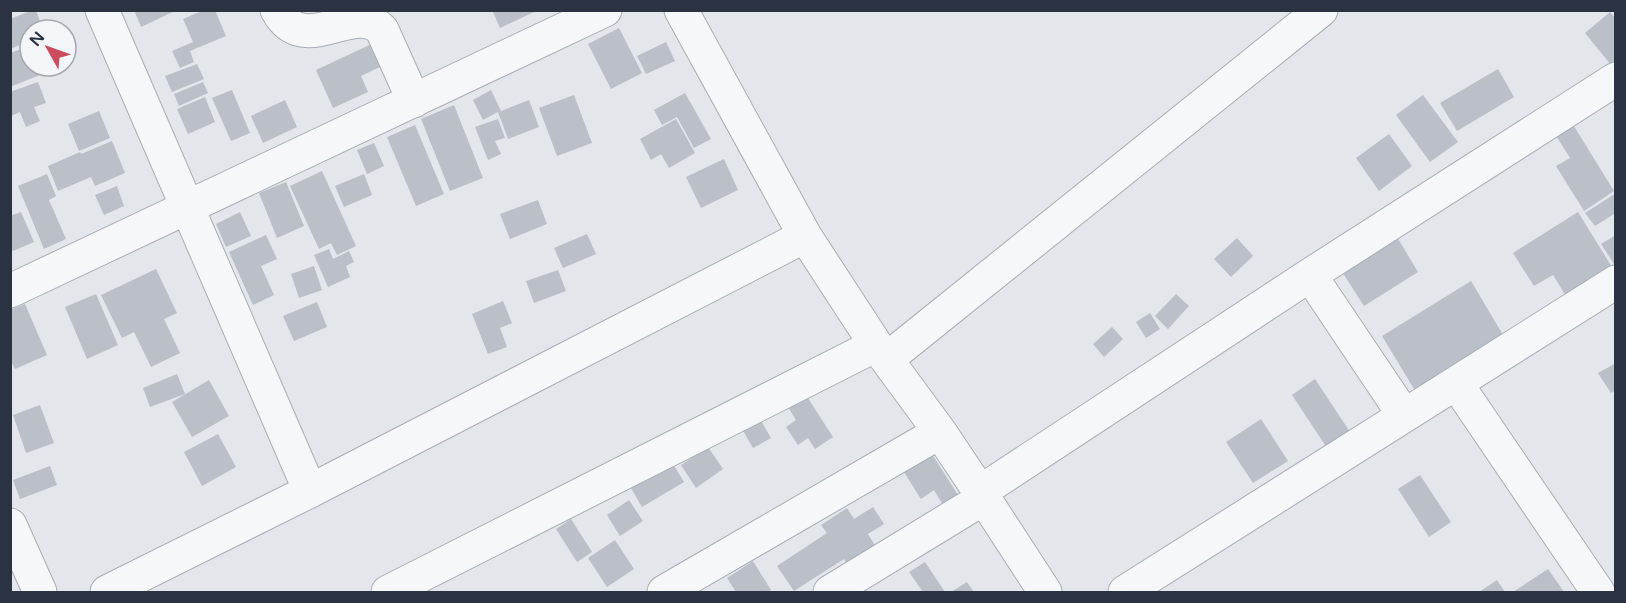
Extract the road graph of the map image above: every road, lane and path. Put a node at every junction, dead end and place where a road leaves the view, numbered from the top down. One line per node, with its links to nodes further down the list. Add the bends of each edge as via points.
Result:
1 (102, 10): 8 (street)
2 (277, 10): 7 (street, via 288,24 303,29 357,14 376,21)
3 (605, 10): 7 (street)
4 (1321, 10): 13 (street)
5 (694, 16): 9 (street)
6 (1616, 79): 10 (street)
7 (414, 101): 8 (street)
8 (188, 208): 12 (street); 17 (street)
9 (805, 236): 13 (street); 17 (street)
10 (1310, 275): 15 (street); 18 (street)
11 (1616, 282): 14 (street)
12 (10, 291)
13 (881, 352): 16 (street); 23 (street)
14 (1456, 384): 15 (street); 28 (street)
15 (1404, 415): 27 (street)
16 (940, 432): 18 (street); 24 (street)
17 (310, 491): 22 (street)
18 (982, 495): 25 (street); 26 (street)
19 (10, 525): 21 (street)
20 (1616, 584): 29 (street)
21 (40, 592)
22 (107, 592)
23 (388, 592)
24 (664, 592)
25 (830, 592)
26 (1045, 592)
27 (1125, 592)
28 (1598, 592)
29 (1604, 592)

